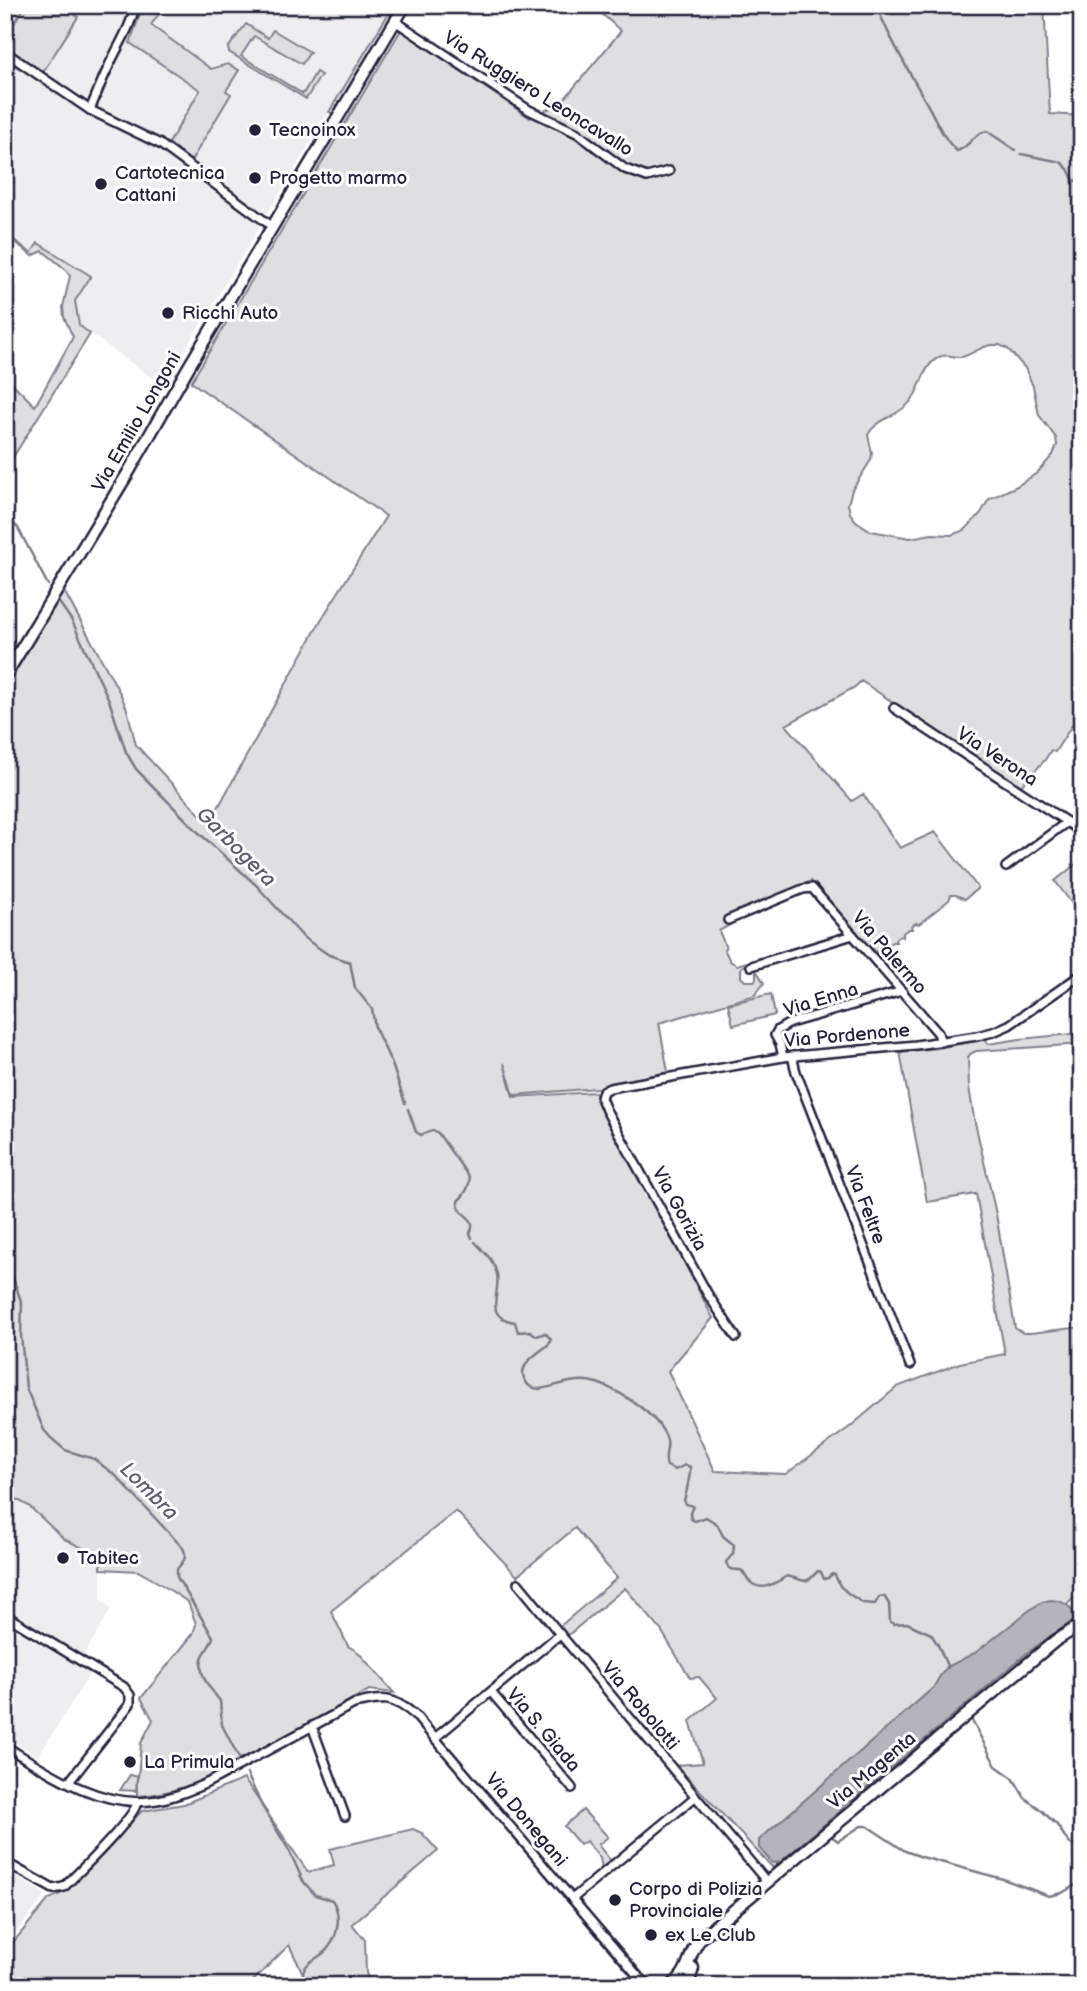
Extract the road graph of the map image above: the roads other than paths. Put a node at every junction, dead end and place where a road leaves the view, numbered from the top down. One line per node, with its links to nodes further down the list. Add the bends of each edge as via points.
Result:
1 (135, 5): 5 (street)
2 (400, 7): 3 (street, Via Emilio Longoni)
3 (395, 21): 6 (street, Via Ruggiero Leoncavallo, via 529,110 577,132 625,169 646,177); 7 (street, Via Emilio Longoni)
4 (5, 52): 5 (street)
5 (90, 110): 7 (street, via 160,144)
6 (669, 171)
7 (273, 227): 8 (street, Via Emilio Longoni)
8 (5, 676)
9 (894, 708): 10 (street, Via Verona)
10 (1067, 822): 11 (street, Via Verona); 12 (street)
11 (1082, 832)
12 (1006, 867)
13 (728, 920): 14 (street, Via Palermo, via 809,888)
14 (853, 935): 15 (street); 17 (street, Via Palermo)
15 (751, 966)
16 (1082, 974): 18 (street, Via Pordenone, via 1004,1027)
17 (902, 991): 18 (street, Via Palermo); 20 (street, Via Enna, via 779,1029 775,1035)
18 (941, 1042): 19 (street, Via Pordenone)
19 (792, 1056): 20 (street, Via Pordenone); 23 (street, Via Feltre)
20 (783, 1057): 21 (street, Via Pordenone, via 610,1088)
21 (602, 1094): 22 (street, Via Gorizia, via 603,1105)
22 (736, 1337)
23 (910, 1365)
24 (518, 1583): 27 (street, Via Robolotti)
25 (5, 1615): 32 (street, via 124,1687 130,1695 130,1704)
26 (1082, 1624): 38 (street, Via Magenta)
27 (560, 1634): 28 (street); 34 (street, Via Robolotti)
28 (491, 1692): 30 (street); 33 (street, Via S. Giada)
29 (312, 1726): 30 (street, Via Donegani, via 354,1704 380,1699 400,1703); 35 (street, via 182,1794); 36 (street)
30 (435, 1738): 39 (street, Via Donegani)
31 (5, 1746): 32 (street)
32 (69, 1782): 35 (street, via 111,1799)
33 (572, 1788)
34 (695, 1797): 38 (street, Via Robolotti); 39 (street)
35 (137, 1802): 37 (street, via 127,1820 64,1887 53,1889)
36 (345, 1816)
37 (5, 1861)
38 (767, 1882): 40 (street, Via Magenta, via 703,1936)
39 (572, 1899): 41 (street, Via Donegani)
40 (693, 1953): 44 (street, Via Magenta, via 683,1975); 45 (street, Via Magenta, via 693,1970)
41 (638, 1976): 42 (street, Via Donegani); 43 (street, Via Donegani)
42 (643, 1986)
43 (650, 1986)
44 (671, 1986)
45 (684, 1986)

